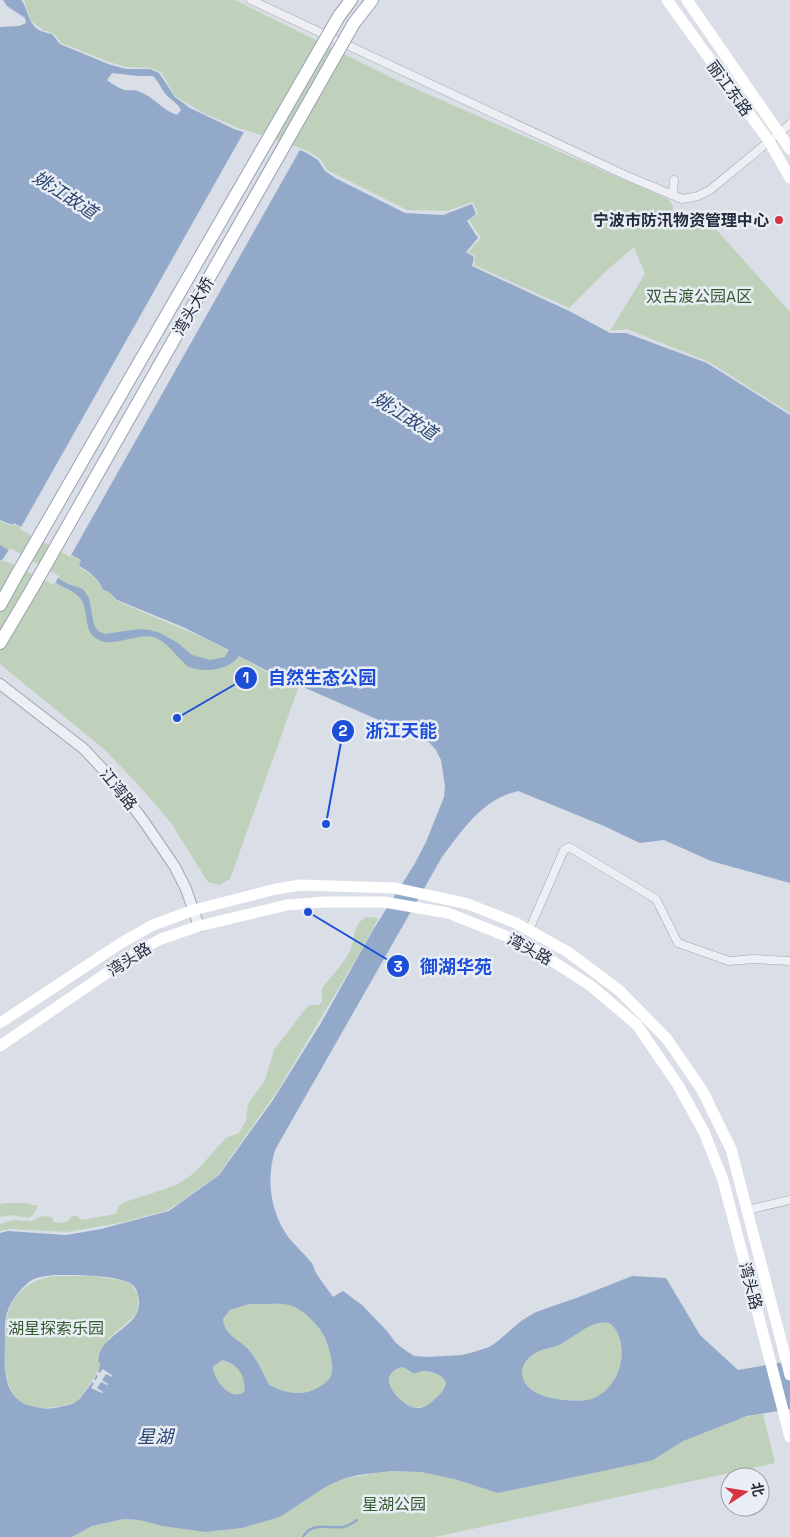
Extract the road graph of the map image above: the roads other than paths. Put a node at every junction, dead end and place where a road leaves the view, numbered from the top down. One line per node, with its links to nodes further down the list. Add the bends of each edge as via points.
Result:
1 (251, 0): 12 (street)
2 (351, 0): 13 (main road, 湾头大桥, bridge)
3 (372, 0): 14 (main road, 湾头大桥, bridge, via 354,23)
4 (667, 0): 8 (main road, 丽江东路)
5 (687, 0): 7 (main road, 丽江东路)
6 (790, 124): 7 (street)
7 (779, 133): 8 (street); 9 (main road, 丽江东路)
8 (769, 141): 10 (main road, 丽江东路); 12 (street, via 710,190 682,199)
9 (790, 149)
10 (790, 178)
11 (674, 180): 12 (street)
12 (673, 195)
13 (0, 605)
14 (0, 643)
15 (0, 684): 16 (street, 江湾路, via 84,749 112,778 175,867)
16 (194, 910): 17 (street, 江湾路); 18 (main road, 湾头路, via 300,885 398,889 468,904); 20 (main road, 湾头路, via 121,943)
17 (199, 926): 21 (main road, 湾头路, via 161,939 142,950); 25 (main road, 湾头路, via 287,905 325,902 384,902 448,913 526,944 591,986 637,1025 678,1085 704,1132 723,1180)
18 (529, 930): 19 (street, via 564,850 569,847 656,899 678,943 729,961); 23 (main road, 湾头路, via 568,952 620,991 667,1039 702,1090 730,1149)
19 (790, 961)
20 (0, 1023)
21 (0, 1046)
22 (790, 1200): 23 (street)
23 (747, 1210): 24 (main road, 湾头路)
24 (790, 1375)
25 (790, 1437)

